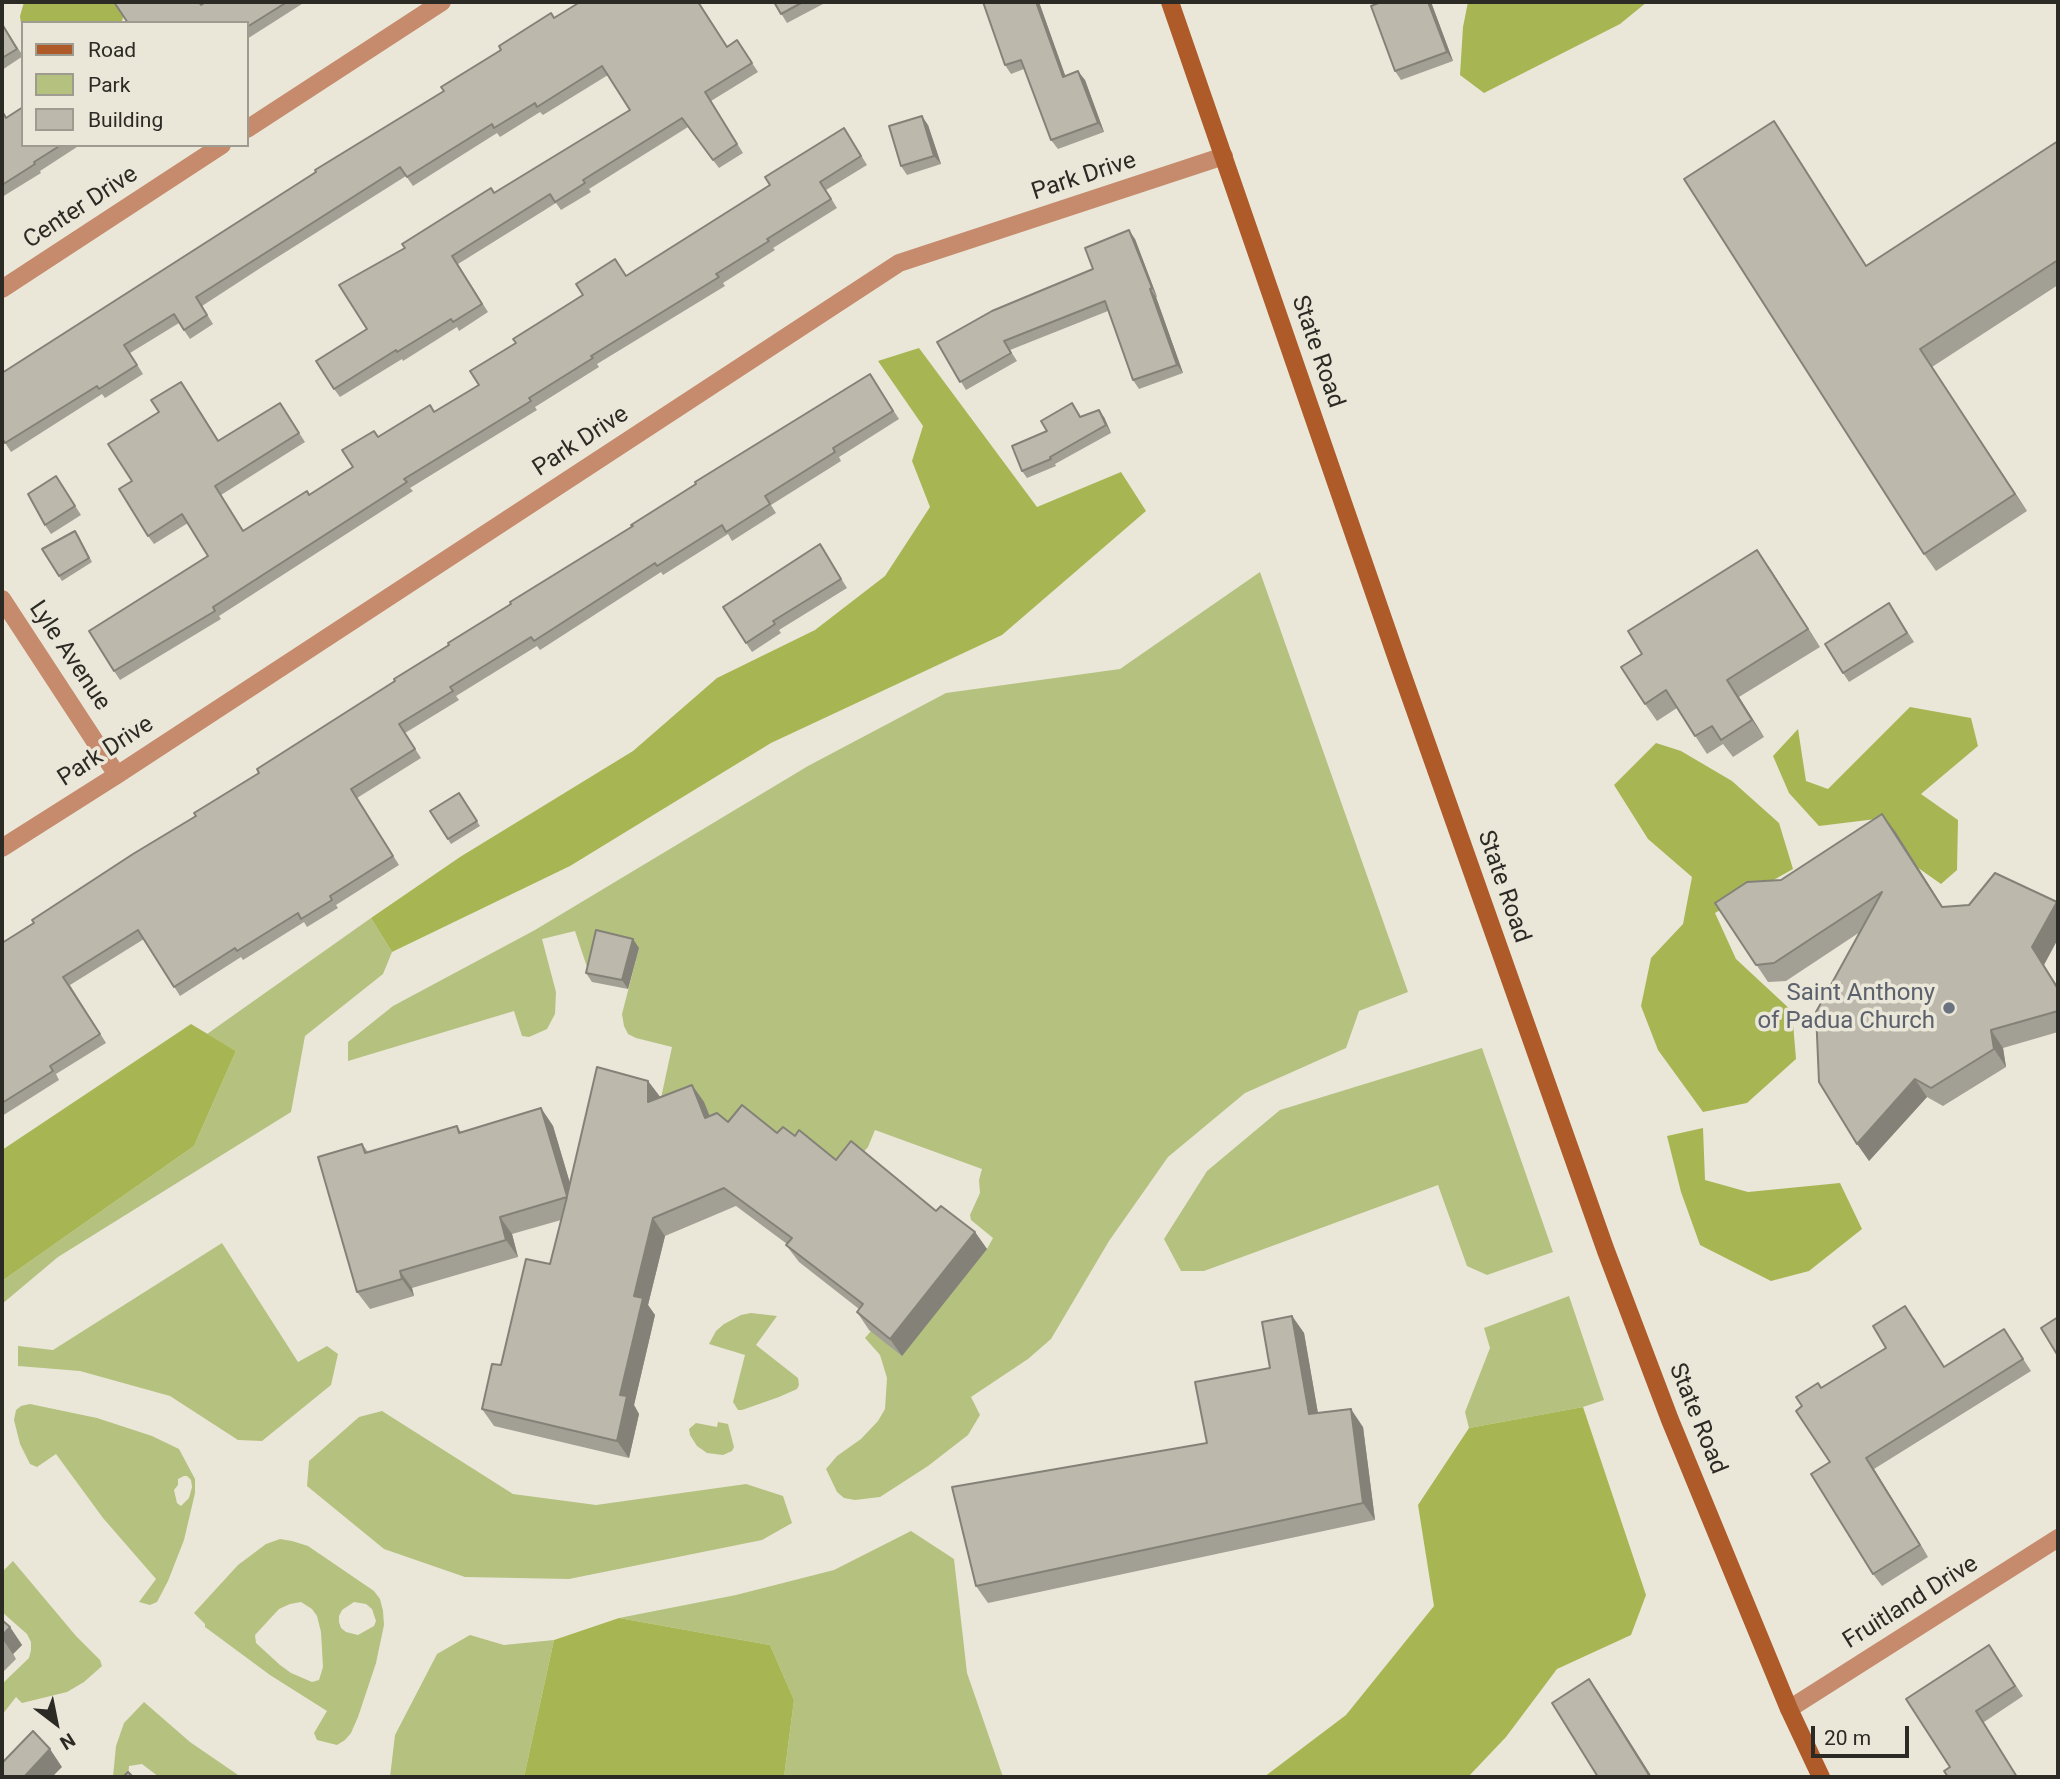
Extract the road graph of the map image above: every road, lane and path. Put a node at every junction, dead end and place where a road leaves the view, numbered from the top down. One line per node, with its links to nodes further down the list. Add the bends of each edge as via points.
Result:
1 (442, 2): 3 (street)
2 (1170, 2): 5 (main road, State Road)
3 (248, 128)
4 (219, 147): 6 (street, Center Drive)
5 (1224, 156): 8 (street, Park Drive, via 899,263); 11 (main road, State Road, via 1606,1251)
6 (2, 289)
7 (2, 599): 8 (street, Lyle Avenue)
8 (117, 775): 9 (street, Park Drive)
9 (2, 848)
10 (2058, 1538): 11 (street, Fruitland Drive)
11 (1789, 1709): 12 (main road, State Road)
12 (1821, 1777)

